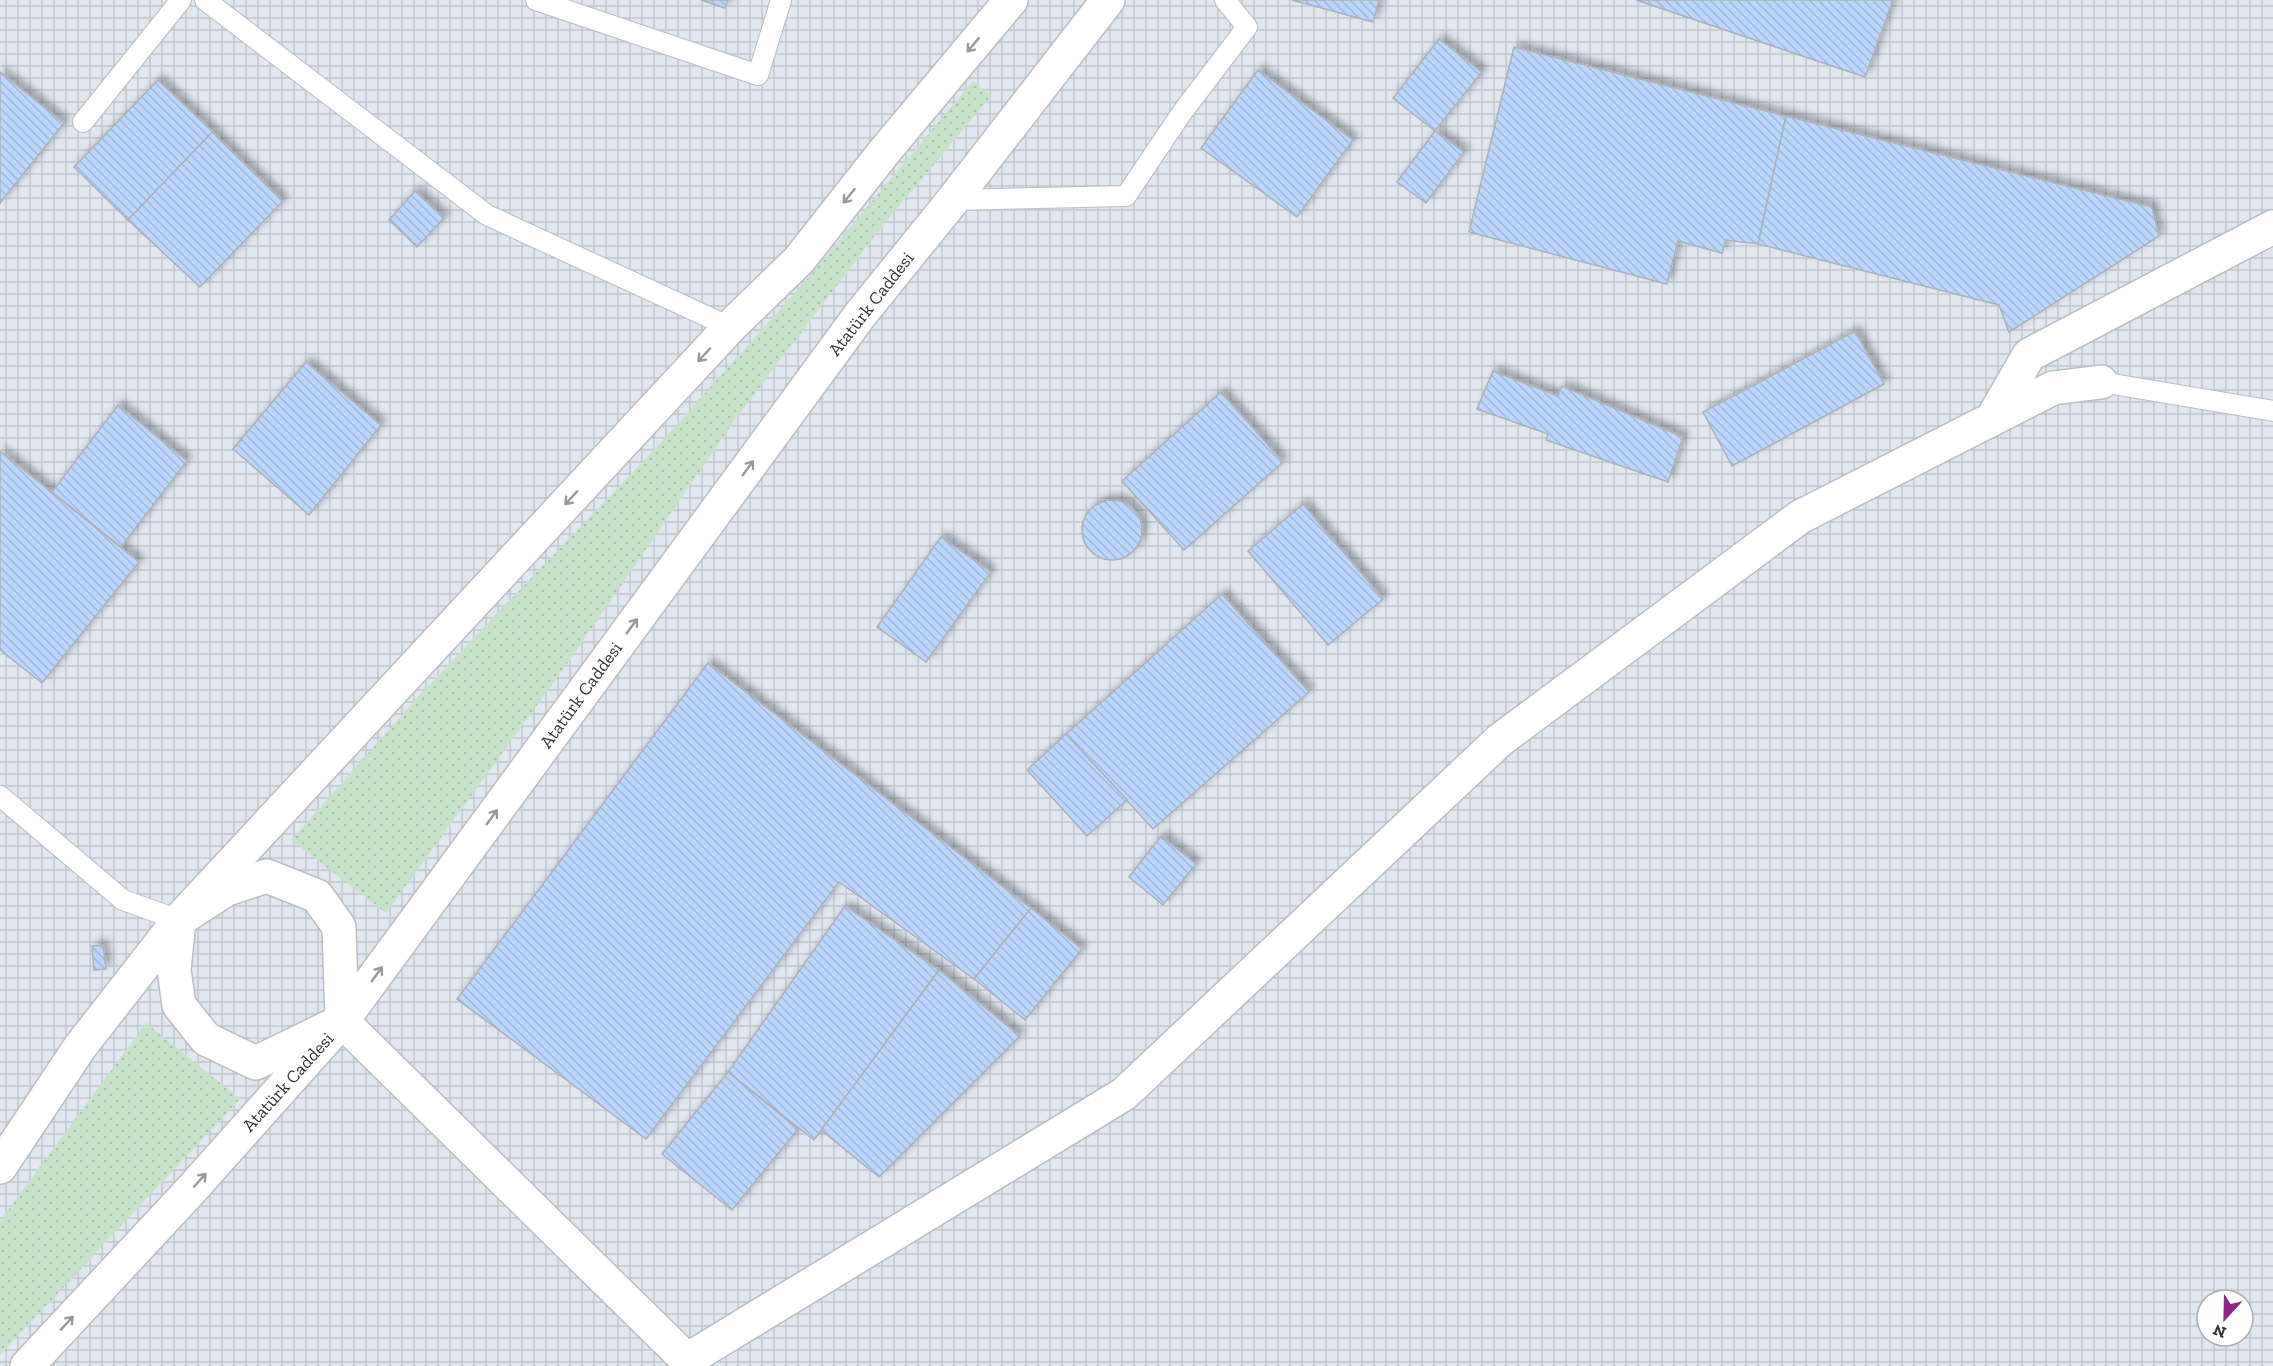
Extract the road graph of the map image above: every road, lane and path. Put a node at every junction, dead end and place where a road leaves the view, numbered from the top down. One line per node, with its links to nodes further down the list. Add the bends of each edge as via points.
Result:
1 (181, 0): 8 (lane)
2 (205, 0): 11 (lane, via 488,215)
3 (536, 0): 4 (lane, via 758,75)
4 (781, 0)
5 (1011, 0): 11 (main road, one-way to 11, via 799,260)
6 (1108, 0): 9 (main road, Atatürk Caddesi)
7 (1225, 0): 9 (lane, via 1247,27 1181,114 1126,196)
8 (83, 122)
9 (953, 200): 17 (main road, Atatürk Caddesi, one-way to 9, via 860,315)
10 (2273, 227): 14 (main road, via 2029,355)
11 (730, 327): 16 (main road, one-way to 16)
12 (2101, 382): 13 (lane); 14 (main road, via 2053,388)
13 (2273, 411)
14 (1992, 419): 17 (main road, via 1800,517 1500,740 1124,1094 687,1360)
15 (0, 796): 16 (lane, via 123,900)
16 (179, 920): 17 (main road, via 174,970 179,1005 206,1039 256,1063); 17 (main road, via 227,889 267,876 317,896 339,927); 18 (main road, via 80,1047)
17 (342, 1021): 19 (main road, Atatürk Caddesi, one-way to 17)
18 (0, 1167)
19 (32, 1364)

